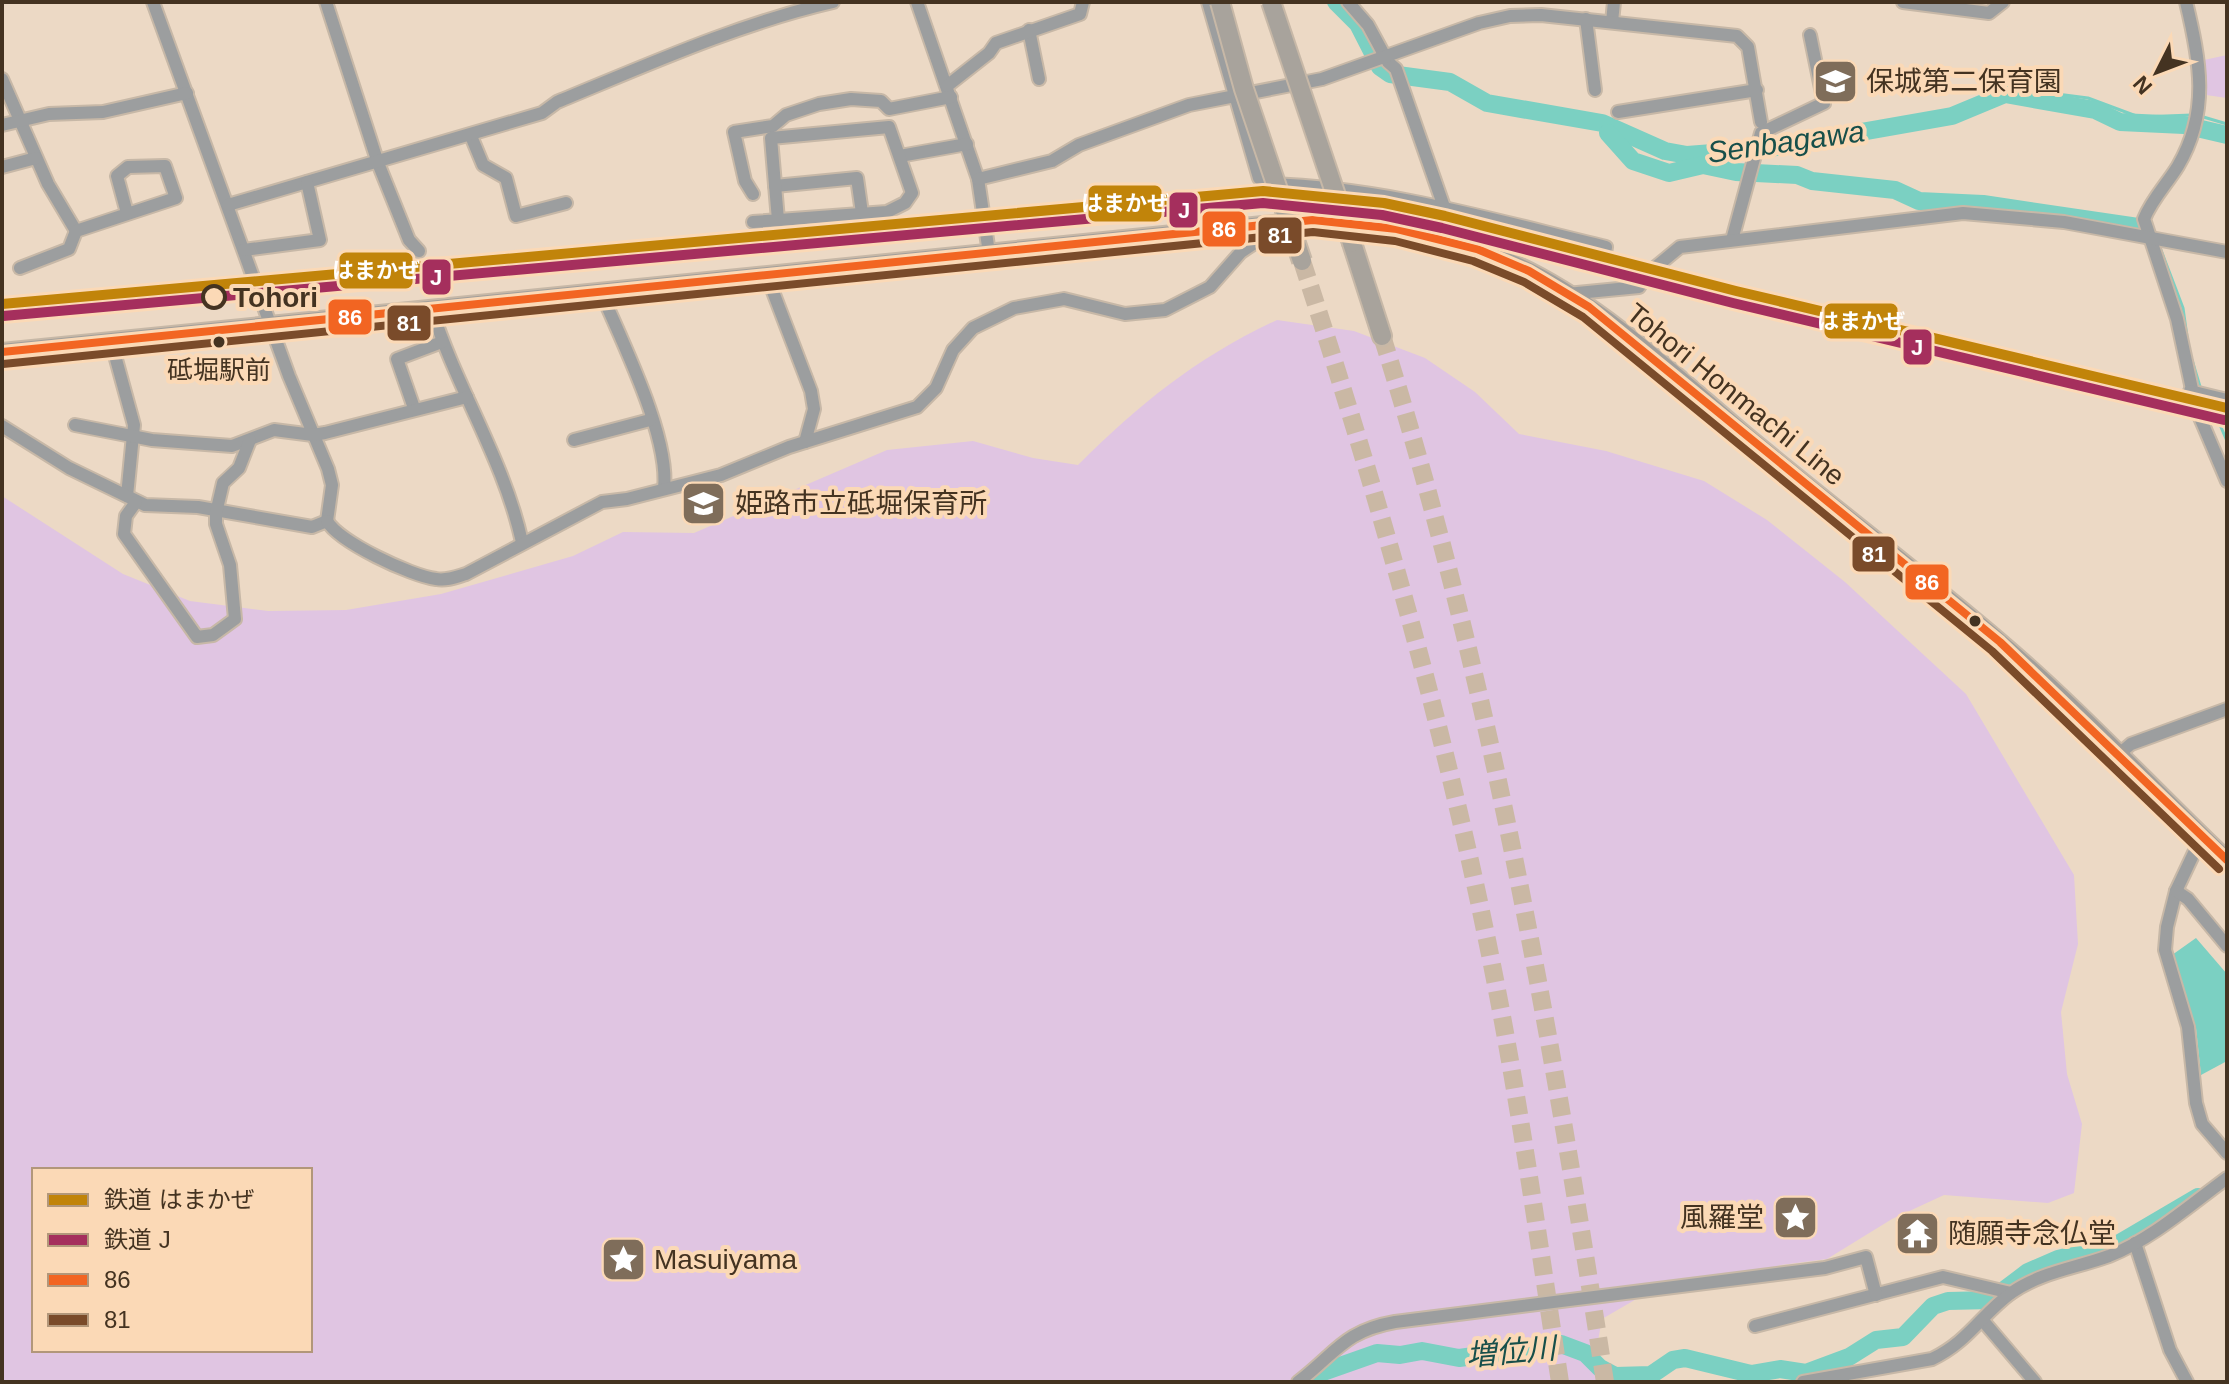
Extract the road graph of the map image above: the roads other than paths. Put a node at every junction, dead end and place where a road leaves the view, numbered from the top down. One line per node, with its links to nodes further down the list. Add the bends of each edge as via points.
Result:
1 (153, 2): 24 (street)
2 (326, 2): 34 (street)
3 (833, 2): 30 (street, via 783,13 690,46 542,113)
4 (917, 2): 23 (street)
5 (1083, 2): 16 (street, via 1080,14)
6 (1208, 2): 25 (street)
7 (1220, 2): 56 (highway, bridge)
8 (1271, 2): 65 (highway, bridge)
9 (1348, 2): 18 (street)
10 (1614, 2): 15 (street)
11 (1903, 2): 12 (street, via 1989,13)
12 (2003, 2)
13 (2186, 2): 50 (street, via 2199,55 2200,108 2179,164 2144,219)
14 (1586, 19): 15 (street); 18 (street, via 1510,16); 21 (street)
15 (1612, 22): 22 (street, via 1737,36 1748,47)
16 (1029, 30): 20 (street); 23 (street, via 996,43)
17 (1810, 35): 29 (street, via 1824,103)
18 (1385, 55): 25 (street, via 1322,79); 42 (street, via 1396,69)
19 (2, 79): 27 (street)
20 (1039, 79)
21 (1595, 90)
22 (1757, 90): 26 (street); 29 (street)
23 (949, 92): 31 (street); 39 (street, via 889,109 881,101 837,101 786,115 773,126 734,132)
24 (187, 93): 27 (street, via 103,112); 41 (street)
25 (1234, 98): 36 (street, via 1189,105 1079,145 1052,161); 42 (street, via 1259,178 1266,184 1356,190)
26 (1618, 112)
27 (19, 120): 28 (street); 33 (street)
28 (2, 125)
29 (1761, 128): 51 (street)
30 (471, 136): 34 (street); 40 (street, via 483,165 506,178 516,216)
31 (967, 144): 32 (street); 36 (street)
32 (900, 156): 38 (street, via 889,127 771,138); 44 (street, via 912,193 887,212)
33 (36, 158): 35 (street); 49 (street)
34 (378, 163): 37 (street); 53 (street, via 409,240)
35 (2, 167)
36 (978, 179): 55 (street)
37 (307, 182): 41 (street); 52 (street, via 320,240)
38 (775, 186): 44 (street, via 857,178); 45 (street)
39 (753, 194)
40 (566, 203)
41 (228, 205): 52 (street)
42 (1444, 207): 57 (street, via 1606,247)
43 (127, 213): 43 (street, via 117,176 128,167 165,166 176,198); 49 (street)
44 (862, 213): 45 (street)
45 (778, 220): 47 (street)
46 (1313, 220): 48 (main road, Tohori Honmachi Line); 57 (street, via 1341,208 1369,207); 62 (main road, Tohori Honmachi Line, via 1373,224 1465,244)
47 (753, 222)
48 (1280, 226): 55 (main road, Tohori Honmachi Line); 82 (street, via 1241,252 1210,287 1165,310 1125,314 1064,299 1014,308 973,328 953,350 936,388 917,407)
49 (76, 231): 58 (street, via 69,249)
50 (2150, 236): 51 (street, via 1963,213); 54 (street); 69 (street, via 2177,319)
51 (1732, 240): 59 (street, via 1680,247)
52 (244, 250): 64 (street)
53 (419, 251)
54 (2227, 252)
55 (989, 253): 60 (main road, Tohori Honmachi Line)
56 (1302, 261)
57 (1603, 264): 59 (street)
58 (20, 268)
59 (1646, 275): 62 (street, via 1639,287); 73 (street, via 1732,301)
60 (767, 276): 61 (main road, Tohori Honmachi Line); 82 (street, via 811,391 814,409)
61 (601, 292): 63 (main road, Tohori Honmachi Line); 75 (street)
62 (1567, 294): 90 (main road, Tohori Honmachi Line, via 2001,643)
63 (432, 310): 64 (main road, Tohori Honmachi Line); 67 (street)
64 (272, 326): 66 (main road, Tohori Honmachi Line); 79 (street)
65 (1382, 336)
66 (111, 341): 68 (main road, Tohori Honmachi Line); 78 (street)
67 (442, 342): 70 (street); 72 (street, via 397,359)
68 (2, 352)
69 (2190, 391): 71 (street); 73 (street)
70 (467, 397): 72 (street); 88 (street, via 513,500)
71 (2227, 400)
72 (414, 408): 79 (street)
73 (2196, 408): 74 (street); 83 (street)
74 (2227, 415)
75 (650, 420): 81 (street); 84 (street, via 666,470)
76 (75, 425): 78 (street)
77 (2, 426): 85 (street)
78 (133, 435): 80 (street, via 232,446); 85 (street)
79 (313, 435): 80 (street, via 274,430); 87 (street, via 332,485)
80 (250, 440): 86 (street, via 239,468 223,483)
81 (574, 440)
82 (805, 442): 84 (street, via 721,475)
83 (2227, 481)
84 (664, 489): 88 (street, via 602,502)
85 (131, 499): 86 (street); 86 (street, via 124,534 197,637 213,635 235,619 230,565)
86 (216, 513): 87 (street, via 312,527)
87 (327, 521): 88 (street, via 353,546 432,579 466,574)
88 (522, 542)
89 (2227, 709): 90 (street, via 2131,744)
90 (2118, 755): 91 (main road, Tohori Honmachi Line)
91 (2202, 836): 92 (main road, Tohori Honmachi Line); 93 (street)
92 (2227, 860)
93 (2176, 891): 94 (street); 95 (street, via 2165,950 2188,1027 2202,1124)
94 (2227, 946)
95 (2227, 1153)
96 (2227, 1178): 97 (street)
97 (2135, 1243): 98 (street, via 2047,1274); 105 (street, via 2170,1350)
98 (2011, 1293): 99 (street, via 1943,1277); 100 (street)
99 (1876, 1295): 101 (street); 102 (street, via 1866,1257 1825,1268 1395,1322 1366,1327 1349,1337)
100 (1984, 1322): 103 (street, via 1932,1359); 104 (street)
101 (1755, 1326)
102 (1298, 1382)
103 (1803, 1382)
104 (2035, 1382)
105 (2187, 1382)

